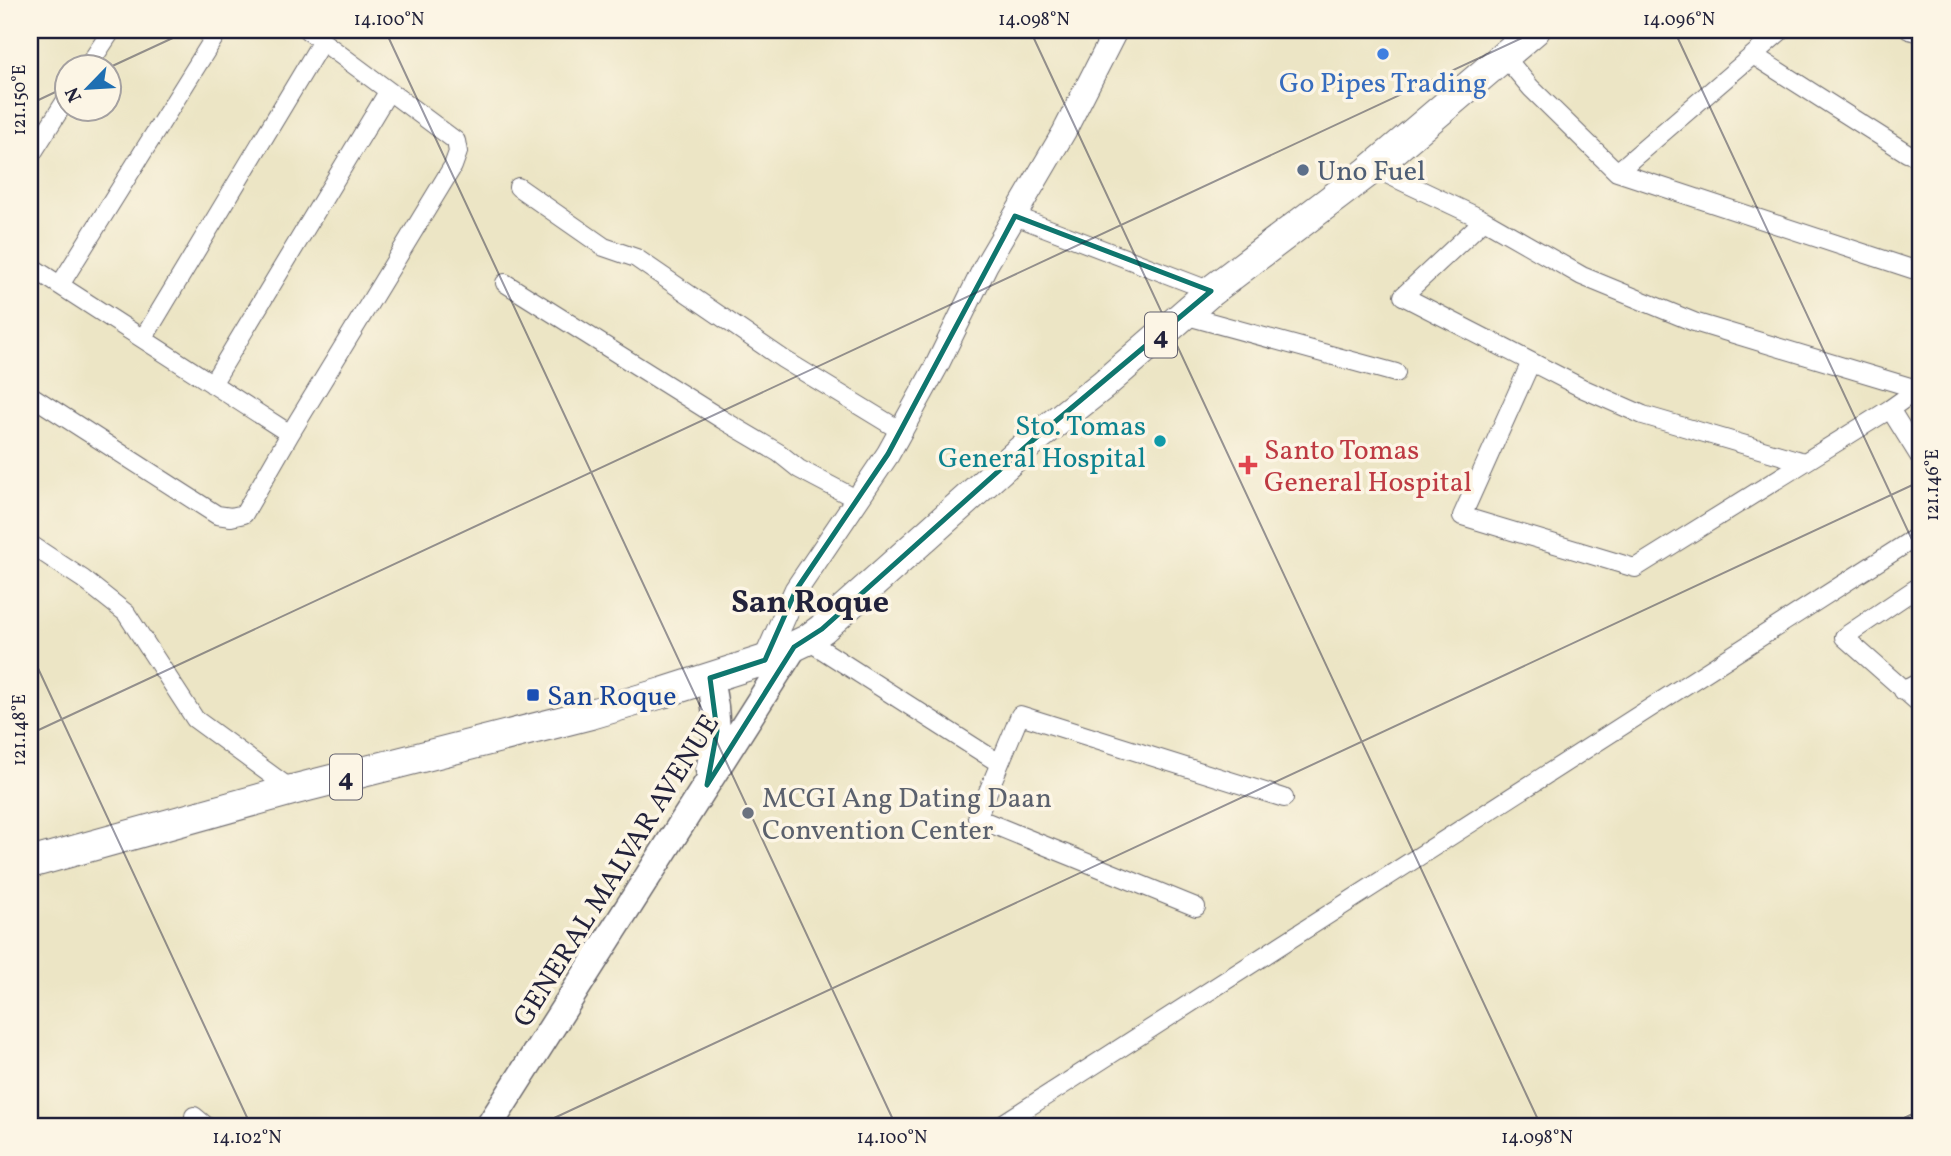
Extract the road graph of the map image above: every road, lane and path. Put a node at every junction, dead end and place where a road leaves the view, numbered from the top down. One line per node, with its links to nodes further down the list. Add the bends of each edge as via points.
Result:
1 (112, 30): 10 (street)
2 (219, 30): 25 (street)
3 (307, 30): 9 (street)
4 (1116, 30): 20 (street)
5 (1535, 30): 12 (highway, 4)
6 (1782, 30): 11 (street)
7 (1909, 30): 8 (street)
8 (1921, 33)
9 (322, 41): 13 (street); 28 (street)
10 (97, 52)
11 (1753, 55): 16 (street); 18 (street)
12 (1504, 56): 17 (highway, 4); 18 (street)
13 (388, 92): 31 (street); 36 (street, via 456,141 458,152)
14 (52, 122): 15 (street)
15 (30, 157)
16 (1921, 158)
17 (1374, 168): 21 (street); 26 (highway, 4)
18 (1617, 172): 23 (street)
19 (518, 187): 35 (street, via 604,247 636,258 783,359)
20 (1015, 216): 26 (street); 35 (street)
21 (1484, 219): 29 (street, via 1403,296); 32 (street, via 1582,276 1694,322)
22 (30, 266): 25 (street)
23 (1921, 272)
24 (505, 283): 39 (street, via 799,469)
25 (60, 285): 28 (street)
26 (1211, 292): 27 (highway, 4)
27 (1184, 315): 30 (street); 43 (highway, 4, via 1032,441 822,629)
28 (143, 339): 31 (street)
29 (1531, 362): 38 (street, via 1643,415); 38 (street, via 1462,516 1635,568)
30 (1396, 373)
31 (212, 384): 36 (street)
32 (1919, 388): 34 (street)
33 (30, 395): 36 (street, via 217,515 244,514)
34 (1890, 409): 37 (street); 38 (street)
35 (901, 431): 39 (street)
36 (290, 434)
37 (1921, 459)
38 (1804, 462)
39 (858, 500): 44 (street, via 796,590)
40 (1921, 534): 56 (street)
41 (30, 544): 51 (street, via 126,613 195,719)
42 (1921, 585): 47 (street, via 1844,637)
43 (800, 643): 44 (highway, 4); 49 (street); 50 (main road, GENERAL MALVAR AVENUE / 4)
44 (765, 660): 45 (highway, 4)
45 (710, 678): 50 (main road, via 717,731); 51 (highway, 4, via 591,714)
46 (1921, 681): 47 (street)
47 (1903, 691): 48 (street)
48 (1921, 705)
49 (999, 764): 52 (street, via 1020,715); 54 (street, via 977,818)
50 (707, 785): 55 (main road, GENERAL MALVAR AVENUE / 4)
51 (292, 790): 53 (highway, 4)
52 (1284, 798)
53 (30, 863)
54 (1196, 907)
55 (489, 1126)
56 (999, 1126)

